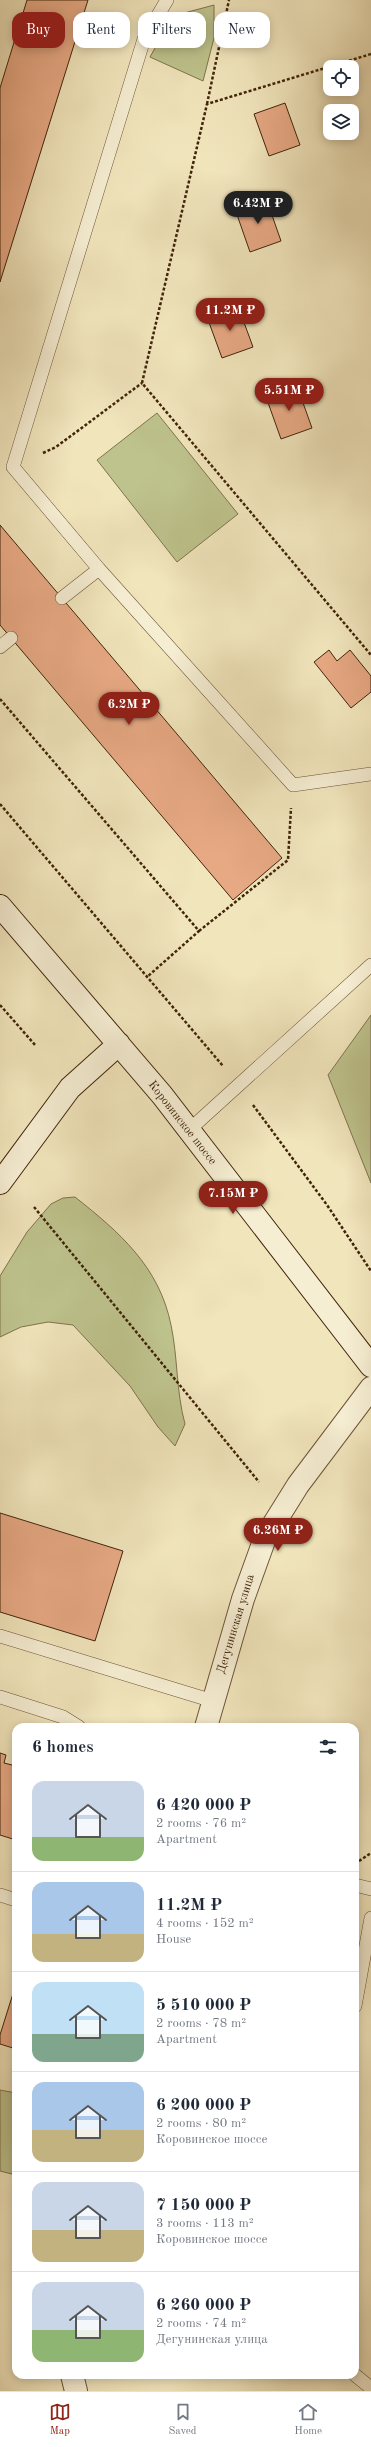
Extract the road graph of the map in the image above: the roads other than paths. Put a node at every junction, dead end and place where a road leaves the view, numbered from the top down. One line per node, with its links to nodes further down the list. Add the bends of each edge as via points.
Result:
1 (167, 0): 2 (lane, via 144,40 13,467)
2 (99, 569): 3 (lane); 6 (lane, via 293,785)
3 (62, 598)
4 (11, 638): 5 (lane)
5 (0, 647)
6 (371, 774)
7 (0, 906): 9 (main road, Коровинское шоссе)
8 (371, 965): 10 (lane)
9 (119, 1044): 10 (main road, Коровинское шоссе, via 162,1094); 11 (main road, via 70,1088)
10 (188, 1131): 12 (main road, Коровинское шоссе)
11 (0, 1183)
12 (371, 1366)
13 (371, 1388): 16 (main road, Дегунинская улица, via 298,1485 265,1538 243,1599)
14 (0, 1636): 16 (lane)
15 (0, 1697): 17 (lane, via 63,1717)
16 (213, 1701): 18 (main road, Дегунинская улица)
17 (73, 1723)
18 (207, 1723)
19 (359, 1886): 20 (lane)
20 (371, 1889)
21 (0, 1895): 22 (lane)
22 (12, 1899)
23 (371, 1918): 24 (lane)
24 (359, 1984)
25 (359, 2378): 27 (lane)
26 (73, 2379): 28 (main road)
27 (371, 2388)
28 (76, 2391)

